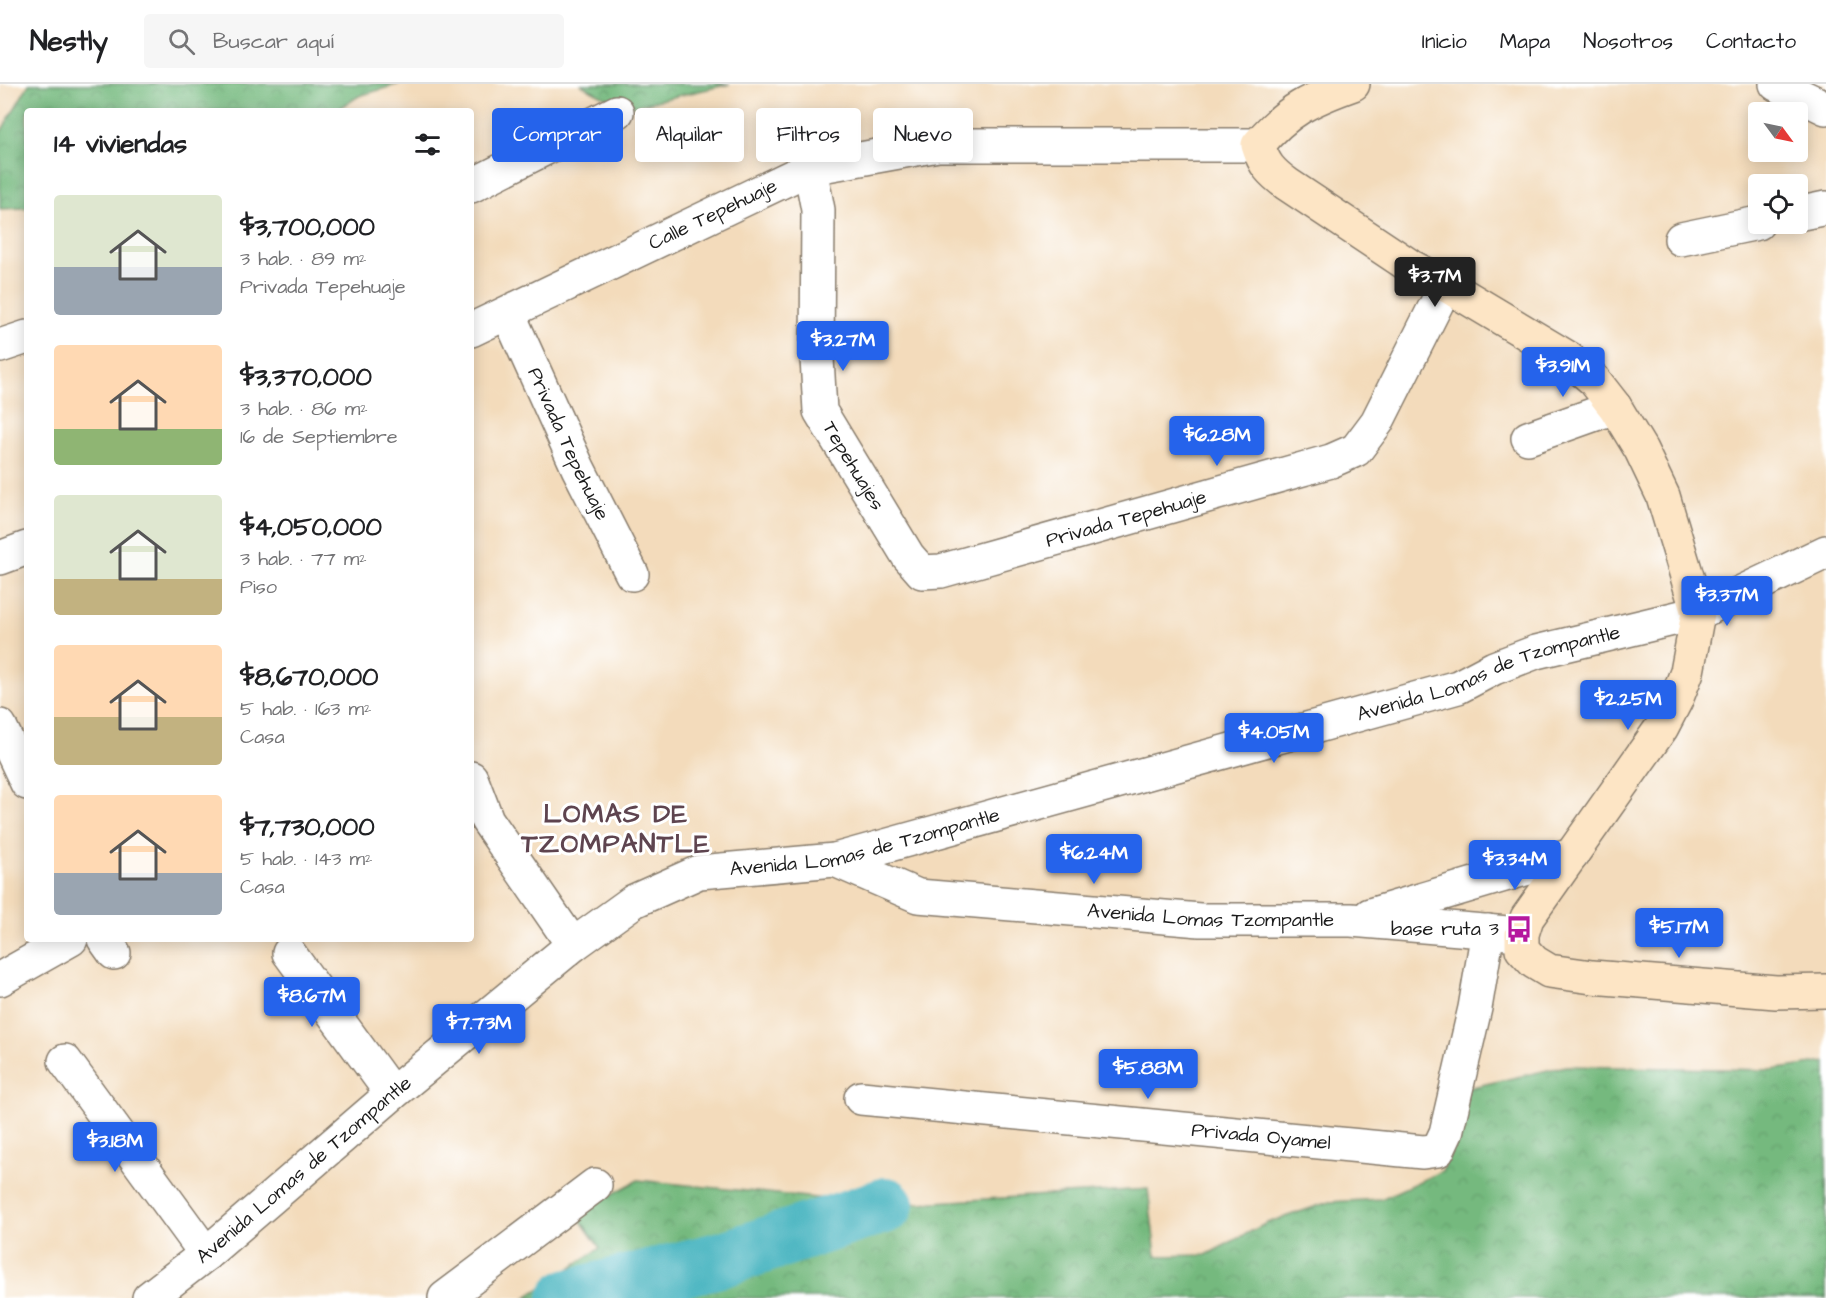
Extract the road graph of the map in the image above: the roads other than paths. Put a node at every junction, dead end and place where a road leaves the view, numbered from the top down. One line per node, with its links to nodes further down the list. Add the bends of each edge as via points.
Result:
1 (1353, 84): 4 (street, via 1294,110)
2 (1776, 84): 3 (street)
3 (1826, 108)
4 (1258, 145): 6 (street, Calle Tepehuaje, via 938,145); 12 (street, via 1263,160 1287,184 1410,266)
5 (518, 162): 7 (street)
6 (810, 168): 13 (street, Calle Tepehuaje); 22 (street, Tepehuajes, via 818,210 819,411 908,556)
7 (474, 184)
8 (1826, 208): 9 (street)
9 (1808, 212)
10 (1748, 224): 11 (street)
11 (1681, 239)
12 (1446, 285): 17 (street, via 1568,358 1594,380); 22 (street, Privada Tepehuaje, via 1377,422 1356,450 1331,461 1067,536 941,571)
13 (508, 313): 14 (street, Calle Tepehuaje); 23 (street, Privada Tepehuaje, via 578,468)
14 (474, 329)
15 (24, 338): 16 (street)
16 (0, 346)
17 (1615, 407): 18 (street); 24 (street, via 1663,496)
18 (1528, 438)
19 (24, 549): 21 (street)
20 (1826, 552): 24 (street, Avenida Lomas de Tzompantle)
21 (0, 558)
22 (922, 572)
23 (632, 574)
24 (1698, 613): 28 (street, via 1687,672 1662,727); 29 (street, Avenida Lomas de Tzompantle, via 1536,652 1458,687)
25 (0, 726): 26 (street)
26 (24, 777)
27 (474, 786): 34 (street, via 487,820)
28 (1572, 855): 30 (street); 33 (street, via 1527,918)
29 (835, 860): 30 (street, Avenida Lomas Tzompantle, via 918,896 1200,920); 34 (street, Avenida Lomas de Tzompantle, via 699,872 634,901)
30 (1351, 920): 31 (street, Avenida Lomas Tzompantle)
31 (1488, 931): 33 (street, Avenida Lomas Tzompantle); 40 (street, Privada Oyamel, via 1475,1008 1446,1133 1438,1150 1423,1152)
32 (66, 942): 36 (street)
33 (1522, 942): 37 (street, via 1534,962 1549,971 1776,992)
34 (573, 945): 39 (street, Avenida Lomas de Tzompantle)
35 (290, 953): 39 (street)
36 (0, 979)
37 (1826, 991)
38 (65, 1061): 42 (street)
39 (392, 1094): 42 (street, Avenida Lomas de Tzompantle)
40 (861, 1098)
41 (595, 1185): 44 (street)
42 (206, 1254): 43 (street, Avenida Lomas de Tzompantle)
43 (149, 1298)
44 (445, 1298)

